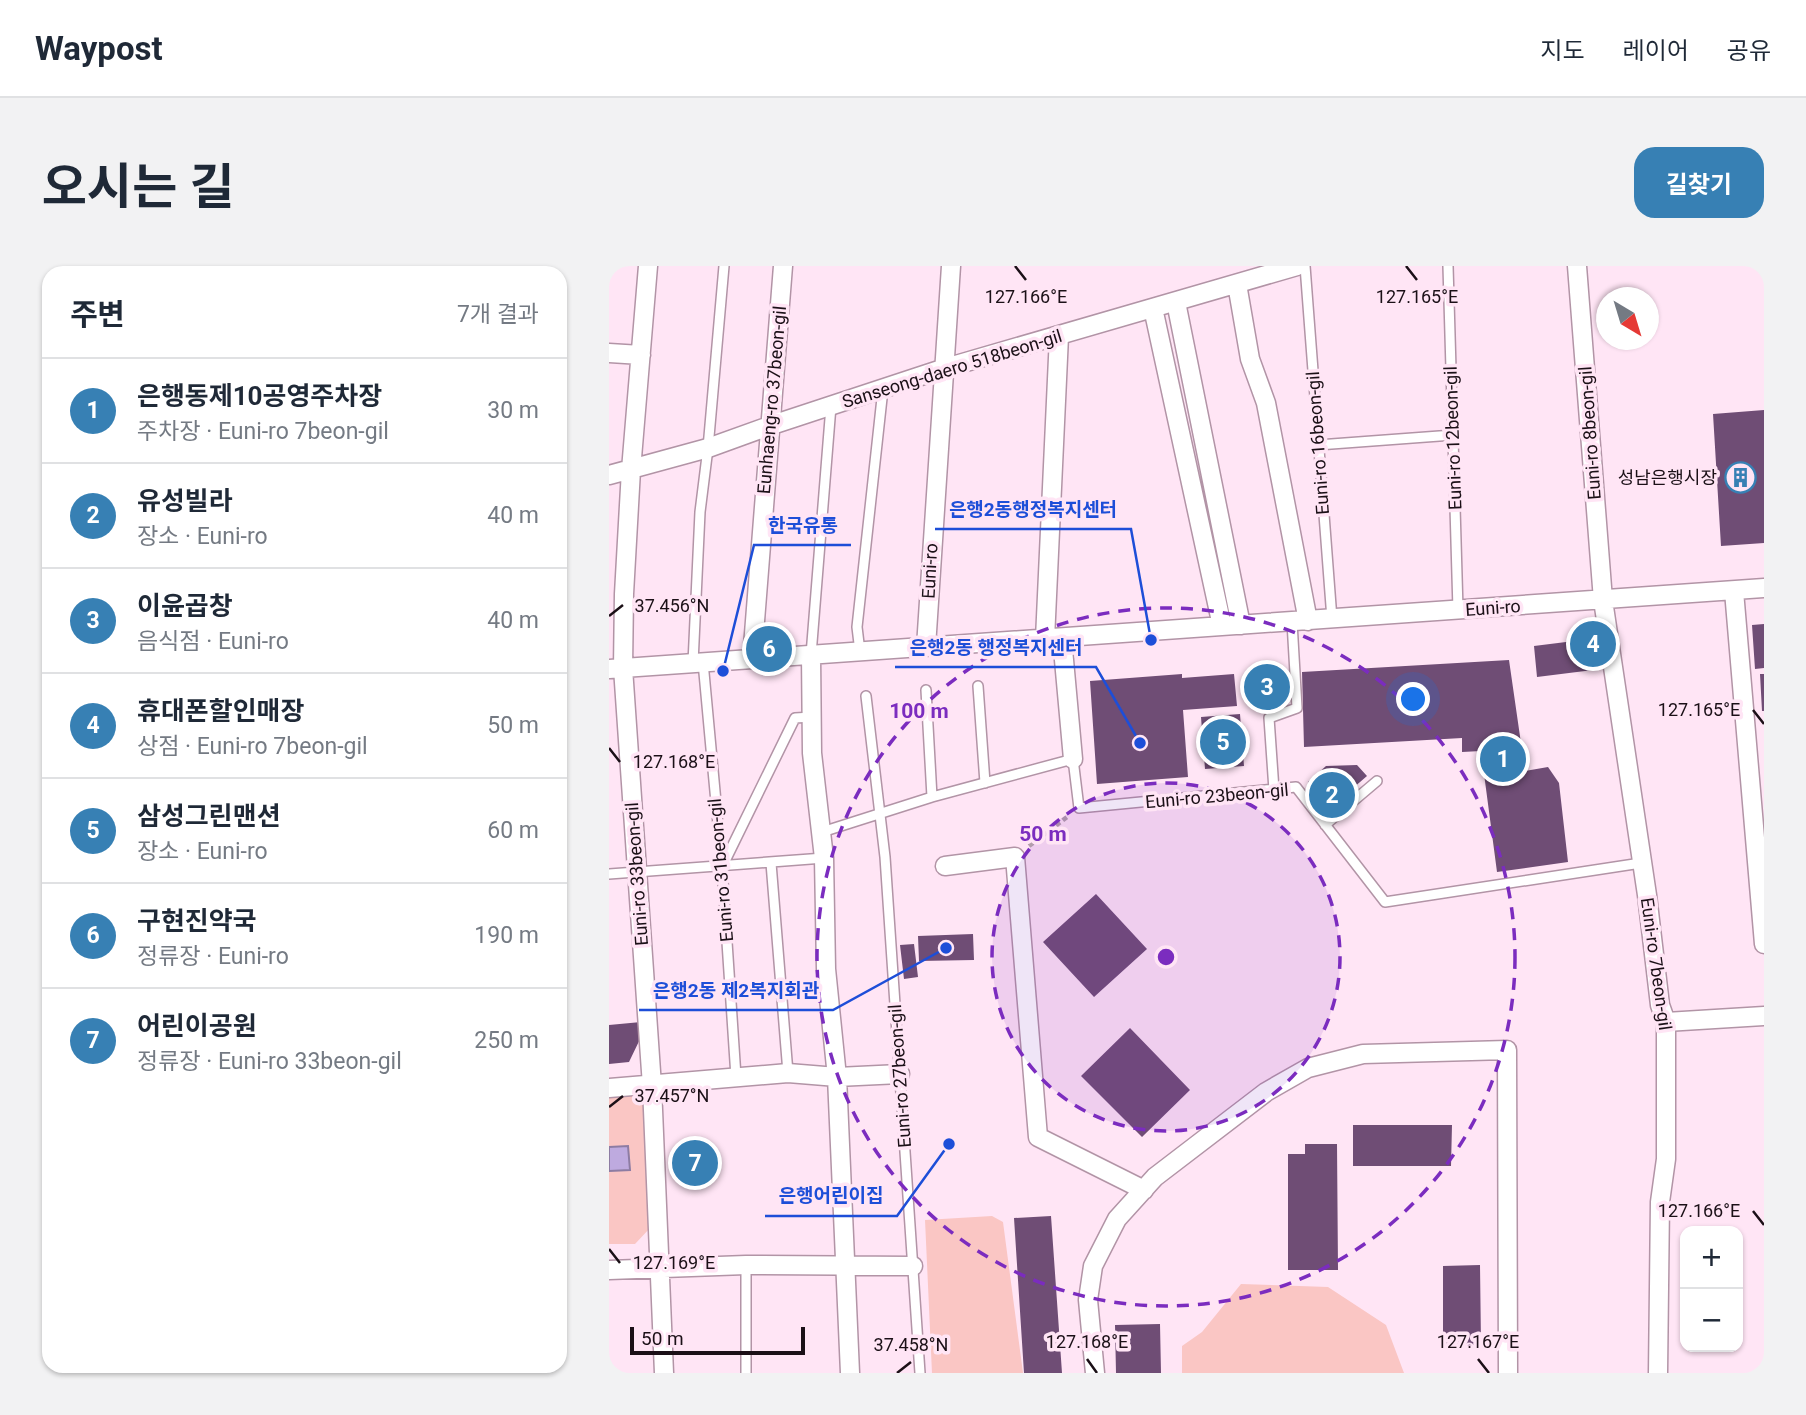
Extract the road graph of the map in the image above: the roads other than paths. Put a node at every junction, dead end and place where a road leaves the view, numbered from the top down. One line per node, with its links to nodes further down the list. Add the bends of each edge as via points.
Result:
1 (648, 266): 14 (street)
2 (723, 266): 21 (lane)
3 (783, 266): 18 (street, Eunhaeng-ro 37beon-gil)
4 (951, 266): 15 (street, Euni-ro)
5 (1297, 266): 9 (street, Sanseong-daero 518beon-gil)
6 (1305, 266): 20 (lane, Euni-ro 16beon-gil)
7 (1448, 266): 19 (lane, Euni-ro 12beon-gil)
8 (1577, 266): 27 (street, Euni-ro 8beon-gil)
9 (1237, 284): 10 (street, Sanseong-daero 518beon-gil); 30 (street, via 1250,359 1266,403)
10 (1176, 302): 11 (street, Sanseong-daero 518beon-gil); 31 (street)
11 (1153, 308): 12 (street, Sanseong-daero 518beon-gil); 32 (street)
12 (1059, 336): 15 (street, Sanseong-daero 518beon-gil); 33 (street)
13 (609, 353): 14 (street)
14 (641, 355): 22 (street)
15 (942, 369): 16 (street, Sanseong-daero 518beon-gil); 34 (street, Euni-ro)
16 (883, 387): 17 (street, Sanseong-daero 518beon-gil); 35 (lane, via 857,627)
17 (831, 405): 18 (street, Sanseong-daero 518beon-gil); 36 (lane)
18 (769, 426): 21 (street, Sanseong-daero 518beon-gil); 37 (street, Eunhaeng-ro 37beon-gil)
19 (1453, 435): 20 (lane); 28 (lane, Euni-ro 12beon-gil)
20 (1318, 445): 29 (lane, Euni-ro 16beon-gil)
21 (708, 448): 22 (street, Sanseong-daero 518beon-gil); 38 (lane, via 700,512)
22 (631, 470): 23 (street, Sanseong-daero 518beon-gil); 26 (street)
23 (609, 475)
24 (1764, 589): 25 (street, Euni-ro)
25 (1734, 591): 27 (street, Euni-ro); 59 (street)
26 (616, 594): 39 (street)
27 (1603, 600): 28 (street, Euni-ro); 54 (street, Euni-ro 7beon-gil)
28 (1458, 610): 29 (street, Euni-ro)
29 (1332, 619): 30 (street, Euni-ro)
30 (1300, 621): 31 (street, Euni-ro); 47 (lane, via 1297,708 1269,718)
31 (1241, 625): 32 (street, Euni-ro)
32 (1222, 626): 33 (street, Euni-ro)
33 (1053, 638): 34 (street, Euni-ro); 44 (street)
34 (926, 647): 35 (street, Euni-ro)
35 (860, 652): 36 (street, Euni-ro)
36 (811, 655): 37 (street, Euni-ro); 43 (street)
37 (752, 659): 38 (street, Euni-ro)
38 (698, 663): 39 (street, Euni-ro); 56 (lane, Euni-ro 31beon-gil)
39 (616, 669): 57 (street, Euni-ro 33beon-gil)
40 (978, 686): 46 (lane)
41 (926, 690): 48 (lane)
42 (866, 696): 49 (lane, Euni-ro 27beon-gil)
43 (812, 717): 51 (street); 56 (lane, via 795,718)
44 (1073, 758): 46 (lane); 47 (lane, Euni-ro 23beon-gil, via 1079,808)
45 (1377, 781): 50 (lane)
46 (985, 783): 48 (lane)
47 (1274, 790): 50 (lane, Euni-ro 23beon-gil, via 1296,787)
48 (932, 797): 49 (lane)
49 (881, 813): 51 (lane); 63 (lane, Euni-ro 27beon-gil)
50 (1325, 825): 54 (lane, Euni-ro 23beon-gil, via 1385,902)
51 (822, 832): 52 (street)
52 (824, 858): 53 (lane); 65 (street, via 826,969)
53 (771, 863): 56 (lane); 62 (lane)
54 (1641, 863): 61 (street, Euni-ro 7beon-gil)
55 (945, 866): 68 (street, via 1015,857 1038,1137)
56 (722, 867): 57 (lane); 64 (lane, Euni-ro 31beon-gil)
57 (637, 873): 58 (lane); 66 (street, Euni-ro 33beon-gil)
58 (609, 874)
59 (1764, 944)
60 (1764, 1016): 61 (street)
61 (1665, 1022): 80 (street, Euni-ro 7beon-gil, via 1666,1159 1660,1202)
62 (788, 1073): 64 (street); 65 (street)
63 (900, 1074): 65 (street); 70 (lane, Euni-ro 27beon-gil)
64 (736, 1077): 66 (street)
65 (837, 1077): 71 (street)
66 (652, 1086): 67 (street); 73 (street, Euni-ro 33beon-gil)
67 (609, 1088)
68 (1144, 1190): 78 (street, via 1117,1219 1093,1266 1088,1300); 79 (street, via 1266,1092 1308,1068 1363,1054 1507,1050)
69 (746, 1265): 71 (street); 73 (street); 75 (lane)
70 (913, 1266): 71 (street); 77 (lane, Euni-ro 27beon-gil)
71 (846, 1267): 76 (street)
72 (609, 1270): 73 (street)
73 (661, 1270): 74 (street, Euni-ro 33beon-gil)
74 (664, 1373)
75 (746, 1373)
76 (850, 1373)
77 (919, 1373)
78 (1095, 1373)
79 (1508, 1373)
80 (1658, 1373)

